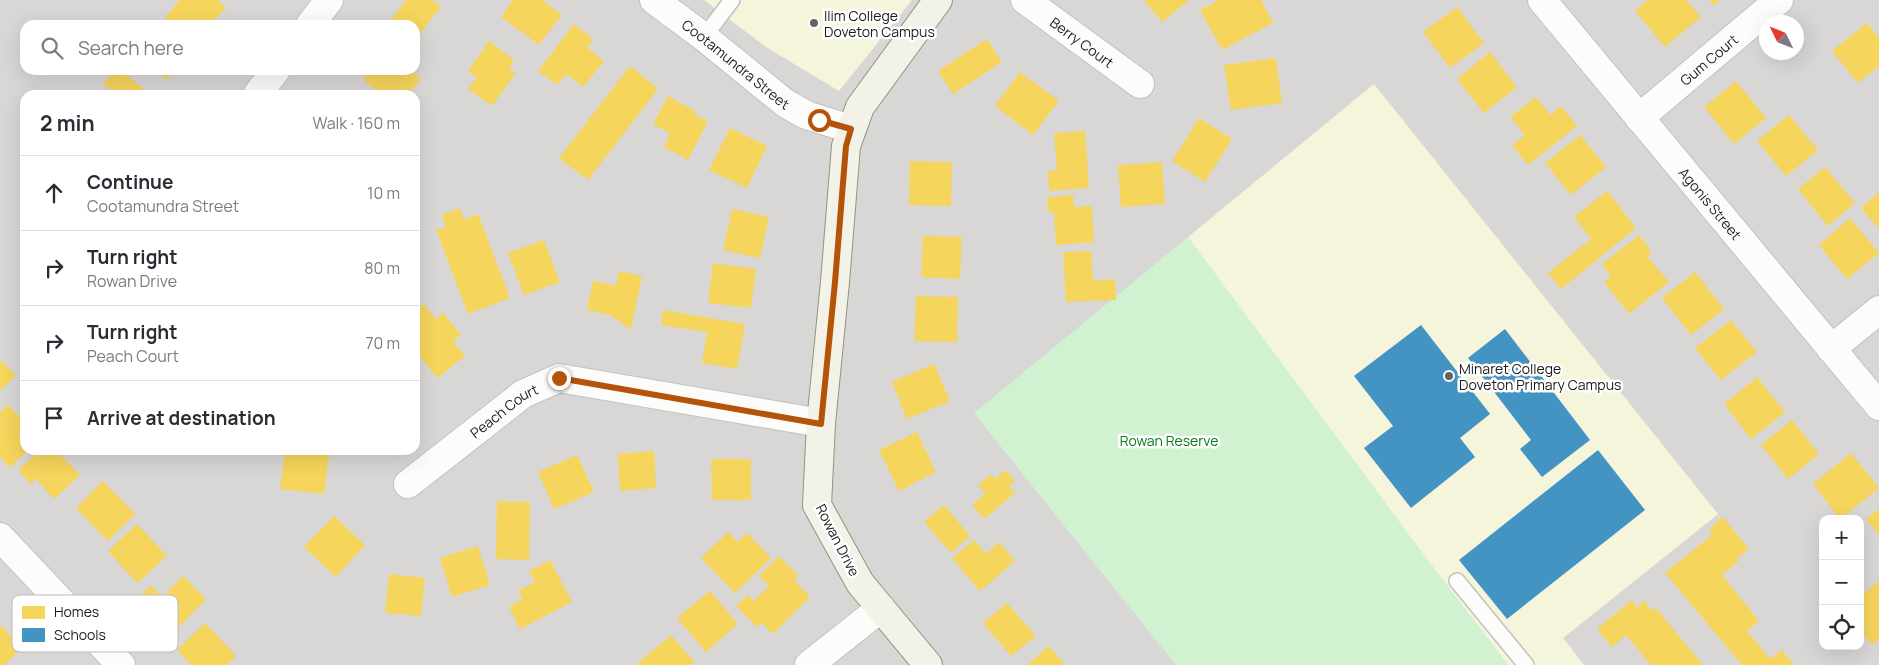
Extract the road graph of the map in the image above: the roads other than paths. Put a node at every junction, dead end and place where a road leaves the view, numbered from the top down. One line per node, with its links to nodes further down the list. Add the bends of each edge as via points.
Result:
1 (329, 0): 8 (street)
2 (654, 0): 9 (street, Cootamundra Street)
3 (732, 0): 9 (lane)
4 (938, 0): 14 (street, Rowan Drive, via 860,106)
5 (1025, 0): 11 (street, Berry Court)
6 (1542, 0): 13 (street, Agonis Street)
7 (1779, 0): 13 (street, Gum Court)
8 (314, 20)
9 (704, 36): 14 (street, Cootamundra Street, via 785,103 806,115)
10 (272, 75): 12 (street)
11 (1140, 84)
12 (261, 90)
13 (1639, 118): 16 (street, Agonis Street)
14 (851, 129): 18 (street, Rowan Drive, via 846,146)
15 (1879, 310): 16 (street)
16 (1831, 349): 17 (street, Agonis Street)
17 (1879, 406)
18 (821, 424): 19 (street, Peach Court, via 559,378 524,394); 23 (street, Rowan Drive, via 816,505 860,583)
19 (408, 484)
20 (0, 537): 22 (street)
21 (1457, 581): 28 (lane)
22 (54, 595)
23 (881, 608): 26 (street); 27 (street, Rowan Drive)
24 (108, 652): 25 (street)
25 (120, 665)
26 (810, 665)
27 (928, 665)
28 (1526, 665)

